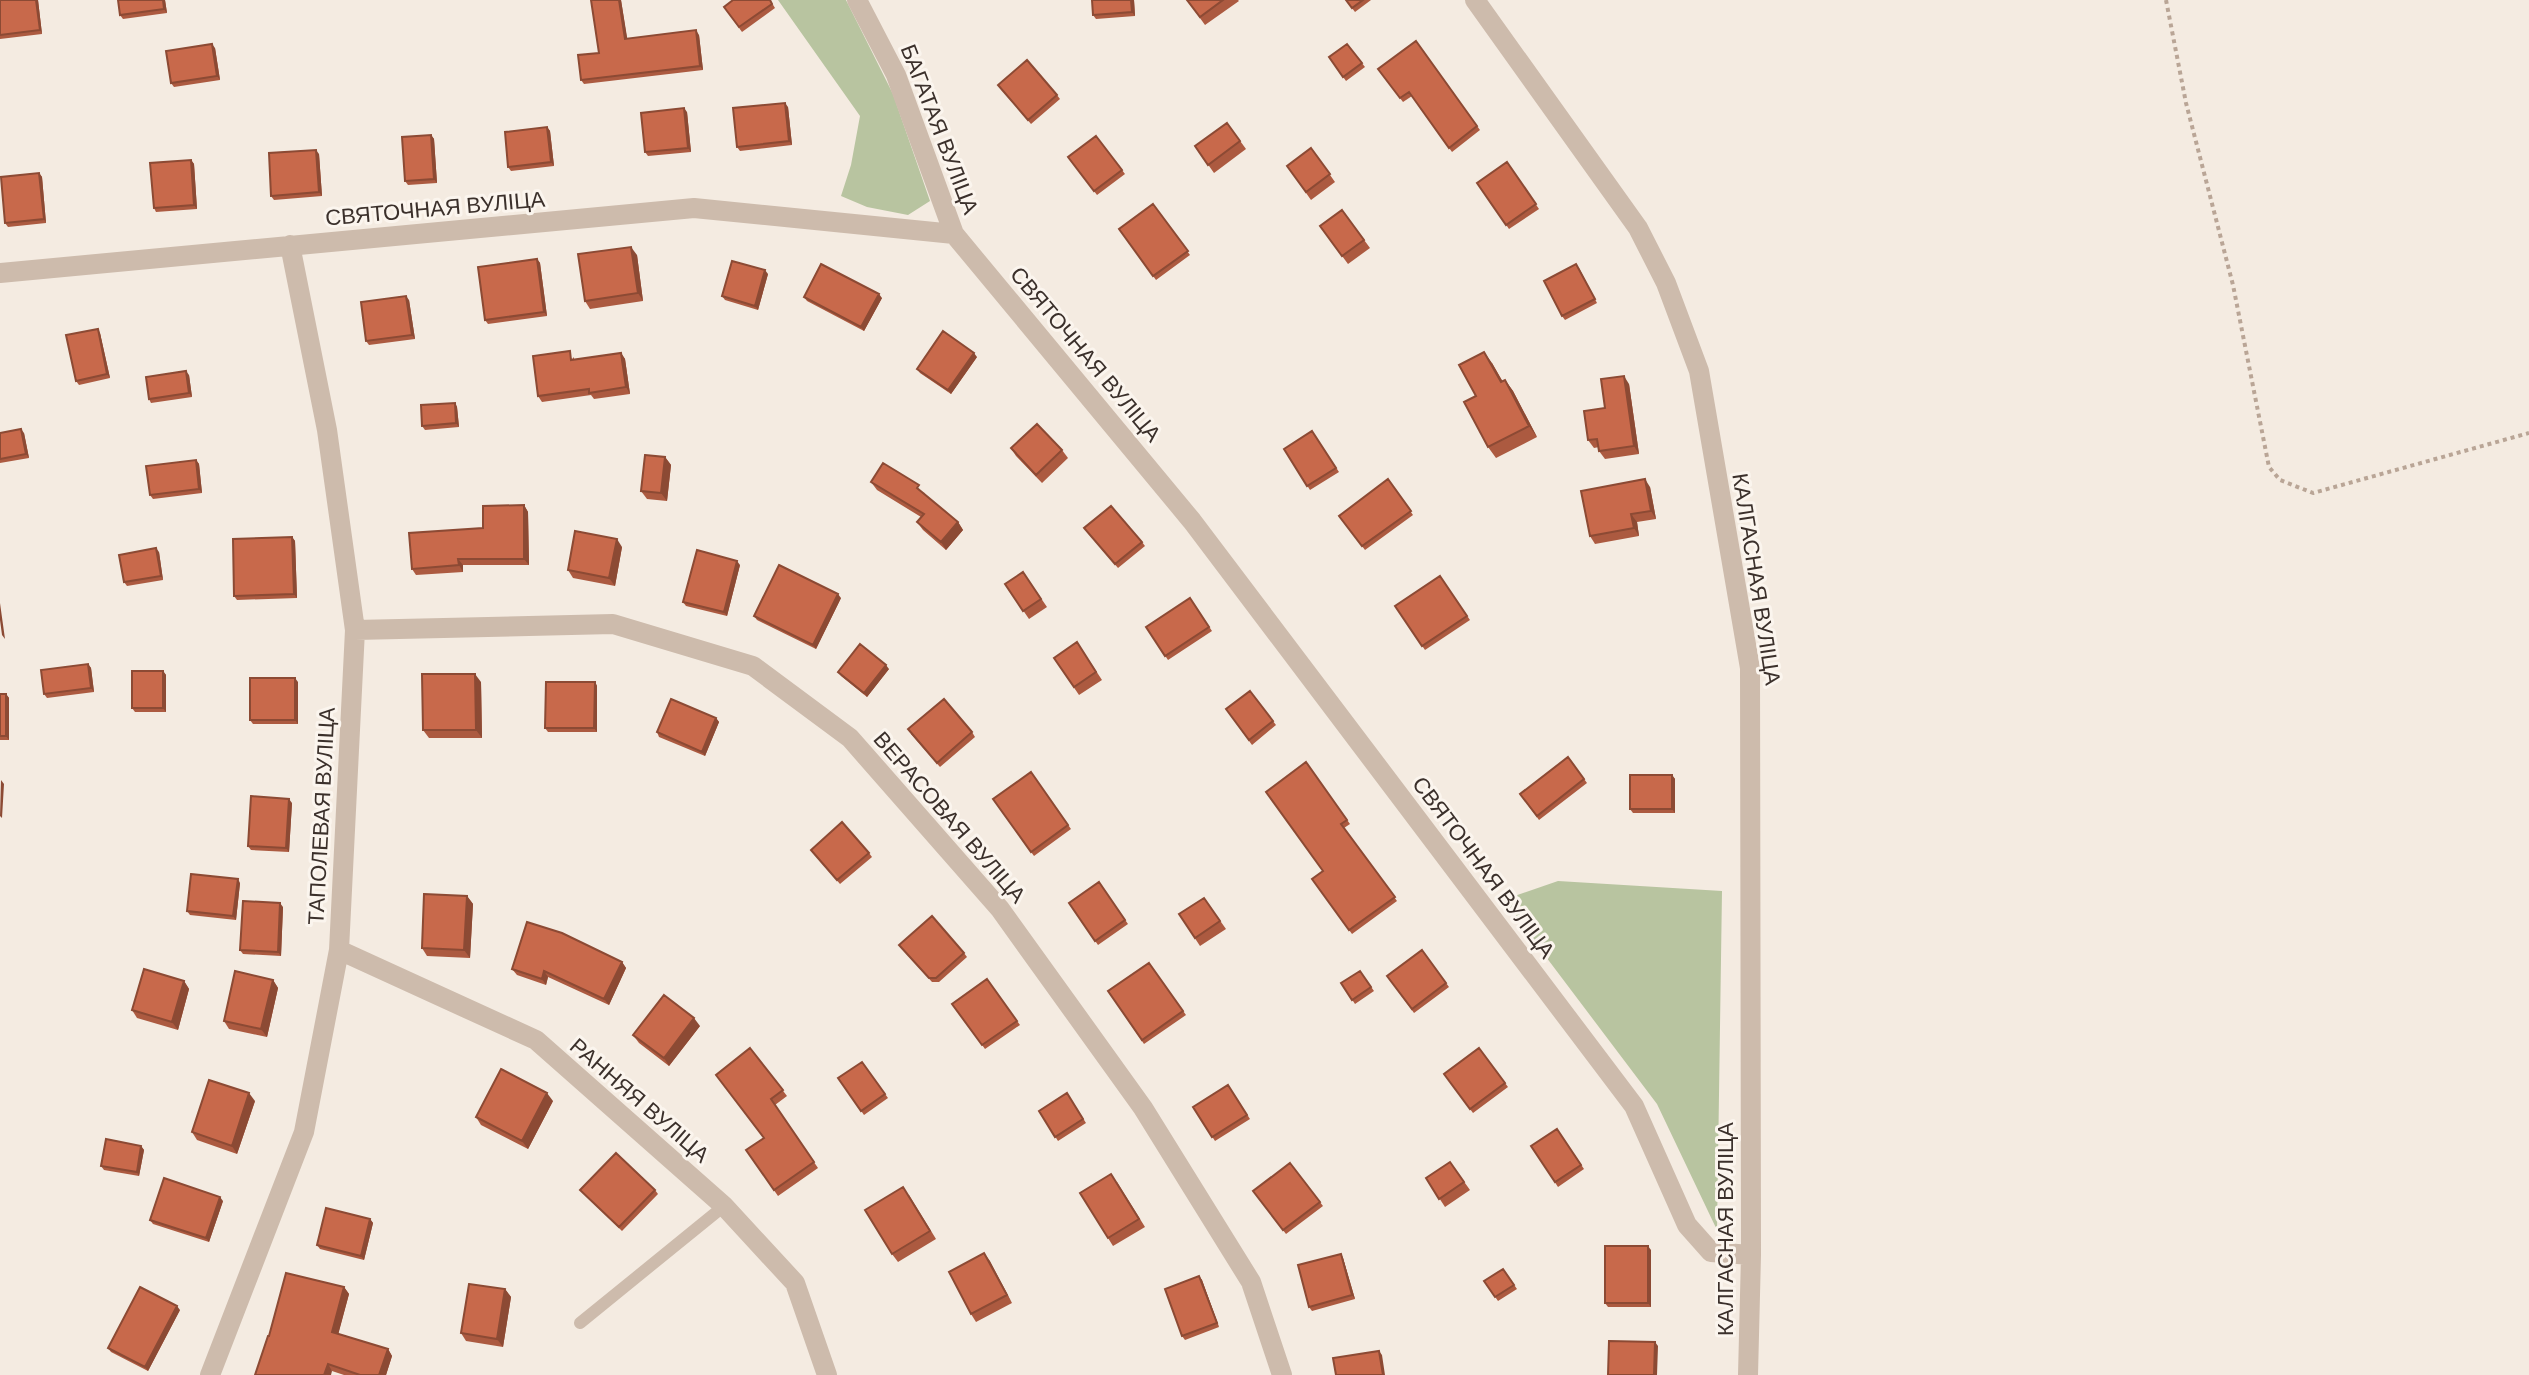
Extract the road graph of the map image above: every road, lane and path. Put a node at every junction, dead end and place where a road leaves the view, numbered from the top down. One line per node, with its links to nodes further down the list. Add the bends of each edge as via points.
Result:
1 (857, 0): 4 (street, БАГАТАЯ ВУЛІЦА, via 896,75)
2 (1475, 0): 11 (street, КАЛГАСНАЯ ВУЛІЦА, via 1638,228 1666,283 1699,371 1750,668)
3 (2166, 0): 7 (path, via 2186,103 2233,285 2269,467 2280,480 2313,493)
4 (954, 234): 5 (street, СВЯТОЧНАЯ ВУЛІЦА, via 694,208); 11 (street, СВЯТОЧНАЯ ВУЛІЦА, via 1192,521 1634,1106 1687,1225 1711,1252)
5 (290, 245): 6 (street, СВЯТОЧНАЯ ВУЛІЦА); 8 (street, ТАПОЛЕВАЯ ВУЛІЦА, via 327,430)
6 (0, 273)
7 (2529, 433)
8 (355, 630): 9 (street, ТАПОЛЕВАЯ ВУЛІЦА); 15 (street, ВЕРАСОВАЯ ВУЛІЦА, via 613,624 753,666 850,738 1000,909 1143,1108 1251,1282)
9 (339, 950): 10 (street, РАННЯЯ ВУЛІЦА, via 536,1040); 13 (street, ТАПОЛЕВАЯ ВУЛІЦА, via 304,1132)
10 (724, 1206): 12 (lane); 14 (street, РАННЯЯ ВУЛІЦА, via 795,1283)
11 (1751, 1255): 16 (street, КАЛГАСНАЯ ВУЛІЦА)
12 (580, 1323)
13 (210, 1375)
14 (827, 1375)
15 (1282, 1375)
16 (1748, 1375)

